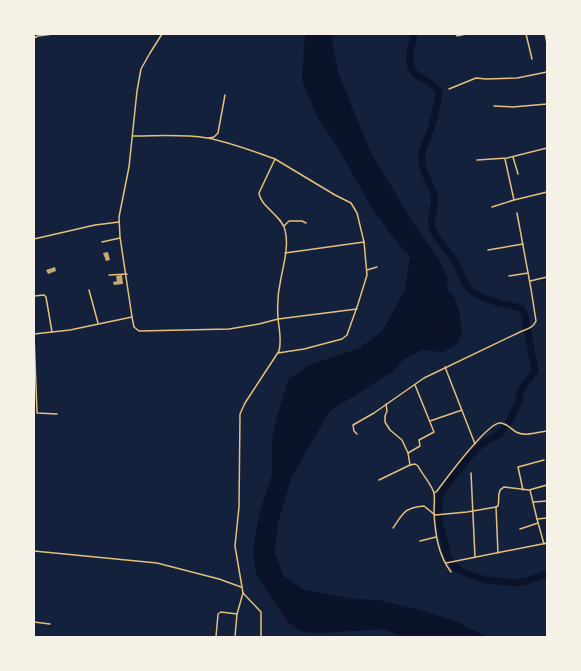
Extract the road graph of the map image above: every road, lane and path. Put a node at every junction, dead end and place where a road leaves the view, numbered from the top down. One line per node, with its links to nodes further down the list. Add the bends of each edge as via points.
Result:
1 (53, 34): 7 (street)
2 (162, 34): 15 (street, via 141,69 136,91)
3 (457, 34): 4 (street)
4 (466, 34)
5 (526, 34): 9 (street)
6 (545, 34): 8 (street)
7 (34, 38)
8 (547, 43)
9 (532, 59)
10 (547, 72): 11 (street, via 517,78 476,78)
11 (449, 89)
12 (226, 95): 16 (street, via 218,133)
13 (547, 104): 14 (street)
14 (494, 106)
15 (133, 136): 16 (street); 27 (street)
16 (207, 138): 19 (street)
17 (547, 148): 18 (street)
18 (514, 157): 20 (street); 22 (street)
19 (275, 159): 29 (street, via 260,196); 33 (street, via 351,203)
20 (505, 159): 21 (street); 24 (street)
21 (477, 160)
22 (518, 174)
23 (547, 192): 24 (street)
24 (514, 200): 25 (street)
25 (492, 207)
26 (517, 213): 34 (street)
27 (119, 222): 30 (street); 31 (street)
28 (306, 223): 29 (street, via 289,221)
29 (284, 226): 36 (street)
30 (120, 238): 32 (street); 40 (street)
31 (34, 239)
32 (102, 242)
33 (364, 242): 36 (street); 38 (street)
34 (523, 244): 35 (street); 39 (street)
35 (488, 250)
36 (285, 253): 49 (street, via 280,279)
37 (377, 267): 38 (street)
38 (367, 270): 47 (street)
39 (528, 273): 42 (street); 44 (street)
40 (127, 274): 41 (street); 48 (street)
41 (109, 275)
42 (509, 276)
43 (547, 278): 44 (street)
44 (530, 281): 54 (street, via 536,321 534,325)
45 (89, 290): 50 (street)
46 (34, 296): 51 (street, via 44,295 46,298)
47 (357, 309): 49 (street); 53 (street, via 347,335 342,339)
48 (132, 316): 49 (street, via 135,329 145,332 169,329 229,329); 50 (street)
49 (278, 319): 53 (street, via 280,345)
50 (98, 323): 51 (street)
51 (52, 332): 52 (street)
52 (34, 334): 58 (street, via 37,413)
53 (277, 353): 91 (street, via 240,414 240,501 235,546)
54 (445, 367): 55 (street); 57 (street)
55 (415, 384): 56 (street); 59 (street)
56 (386, 404): 61 (street, via 353,425); 63 (street, via 385,422 402,440)
57 (462, 410): 59 (street); 62 (street)
58 (57, 414)
59 (430, 422): 63 (street, via 434,432 419,440 420,446)
60 (547, 431): 62 (street, via 522,434 502,423 496,424)
61 (357, 434)
62 (475, 444): 71 (street)
63 (408, 453): 65 (street)
64 (544, 460): 70 (street, via 518,467)
65 (410, 465): 67 (street); 71 (street, via 418,466)
66 (471, 472): 75 (street)
67 (379, 480)
68 (547, 485): 69 (street)
69 (530, 489): 70 (street); 73 (street)
70 (523, 490): 74 (street, via 504,487 500,489)
71 (434, 493): 76 (street)
72 (547, 500): 73 (street)
73 (533, 502): 78 (street)
74 (496, 507): 75 (street); 87 (street)
75 (472, 511): 76 (street); 88 (street)
76 (435, 515): 80 (street, via 424,506 411,508 404,511); 82 (street)
77 (547, 518): 78 (street)
78 (537, 520): 79 (street)
79 (538, 523): 81 (street); 85 (street)
80 (394, 528)
81 (520, 529)
82 (437, 537): 83 (street); 89 (street)
83 (420, 541)
84 (547, 543): 85 (street)
85 (544, 544): 87 (street)
86 (34, 551): 91 (street, via 157,562)
87 (498, 553): 88 (street)
88 (475, 557): 89 (street)
89 (446, 563): 90 (street)
90 (452, 572)
91 (241, 587): 92 (street)
92 (243, 593): 93 (street); 98 (street, via 262,612)
93 (237, 614): 96 (street, via 218,614); 97 (street)
94 (34, 622): 95 (street)
95 (50, 624)
96 (216, 637)
97 (235, 637)
98 (261, 637)

